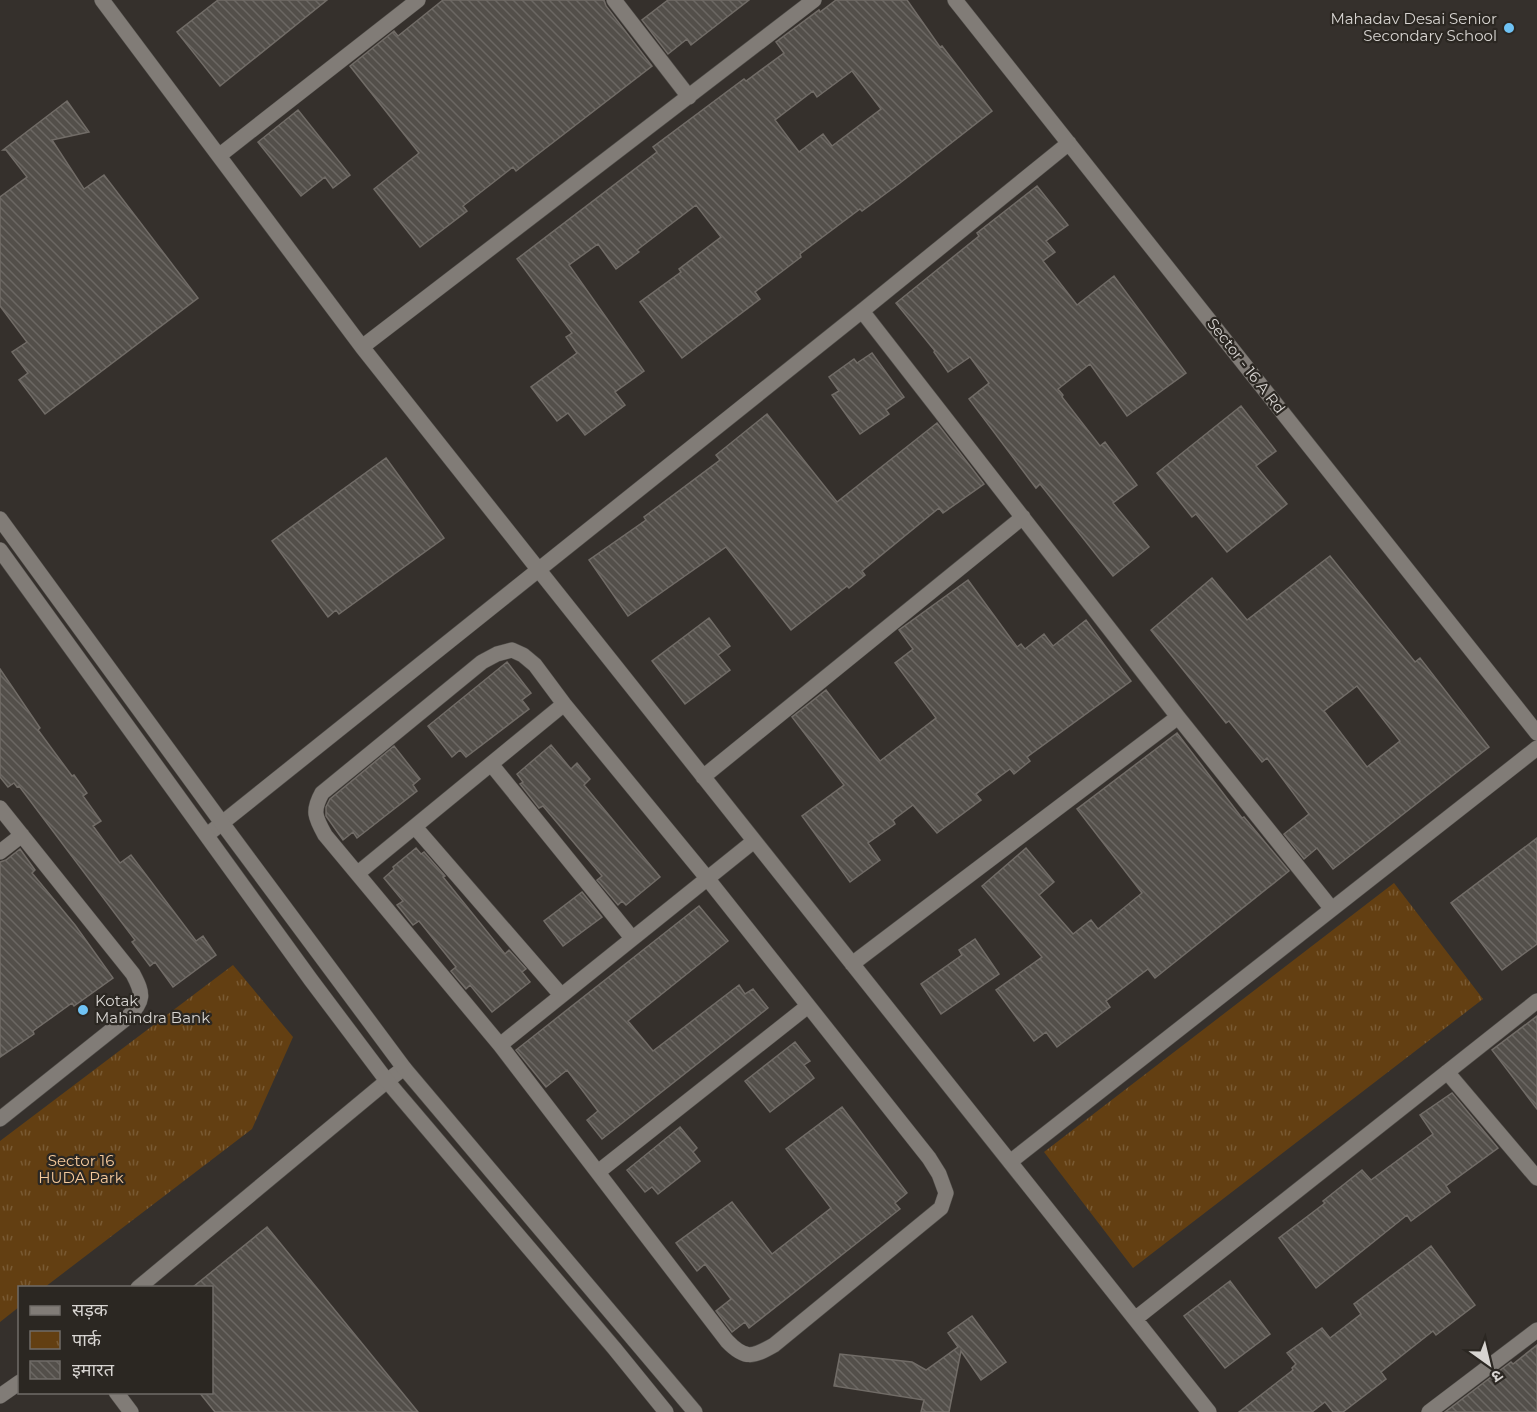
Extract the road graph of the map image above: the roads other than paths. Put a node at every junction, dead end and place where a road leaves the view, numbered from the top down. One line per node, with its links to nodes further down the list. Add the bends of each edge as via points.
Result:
1 (102, 0): 8 (street)
2 (418, 0): 8 (street)
3 (614, 0): 6 (street)
4 (814, 0): 6 (street)
5 (955, 0): 7 (street, Sector - 16 A Rd)
6 (689, 97): 10 (street)
7 (1069, 143): 9 (street); 17 (street, Sector - 16 A Rd)
8 (220, 154): 10 (street)
9 (862, 311): 11 (street); 14 (street)
10 (362, 347): 14 (street)
11 (1023, 517): 16 (street); 20 (street)
12 (0, 519): 22 (street)
13 (0, 550): 25 (street)
14 (537, 569): 20 (street); 22 (street)
15 (564, 704): 19 (street); 28 (street, via 523,655 512,650 497,654 482,662 322,793 315,806 317,820); 29 (street)
16 (1178, 717): 30 (street); 32 (street)
17 (1537, 733)
18 (1537, 748): 30 (street)
19 (491, 764): 23 (street); 31 (street)
20 (703, 777): 26 (street)
21 (0, 808): 24 (street)
22 (222, 823): 25 (street); 37 (street)
23 (415, 827): 28 (street); 33 (street)
24 (22, 835): 27 (street); 40 (street, via 141,989 139,1005 128,1017)
25 (207, 835): 39 (street)
26 (754, 841): 29 (street); 32 (street)
27 (0, 852)
28 (358, 873): 36 (street)
29 (707, 878): 31 (street); 35 (street)
30 (1331, 908): 41 (street)
31 (632, 938): 33 (street)
32 (852, 964): 41 (street)
33 (561, 995): 36 (street)
34 (1537, 1001): 38 (street)
35 (808, 1006): 42 (street); 42 (street, via 929,1158 946,1193 941,1208 774,1345 748,1356 737,1352)
36 (500, 1045): 42 (street)
37 (404, 1068): 39 (street); 52 (street)
38 (1447, 1072): 43 (street); 45 (street)
39 (387, 1081): 44 (street); 51 (street)
40 (0, 1119)
41 (1010, 1162): 45 (street)
42 (598, 1172)
43 (1537, 1178)
44 (139, 1286)
45 (1135, 1319): 53 (street)
46 (1537, 1330): 54 (street)
47 (18, 1383): 49 (street)
48 (118, 1394): 50 (street)
49 (0, 1396)
50 (131, 1412)
51 (666, 1412)
52 (695, 1412)
53 (1209, 1412)
54 (1429, 1412)

